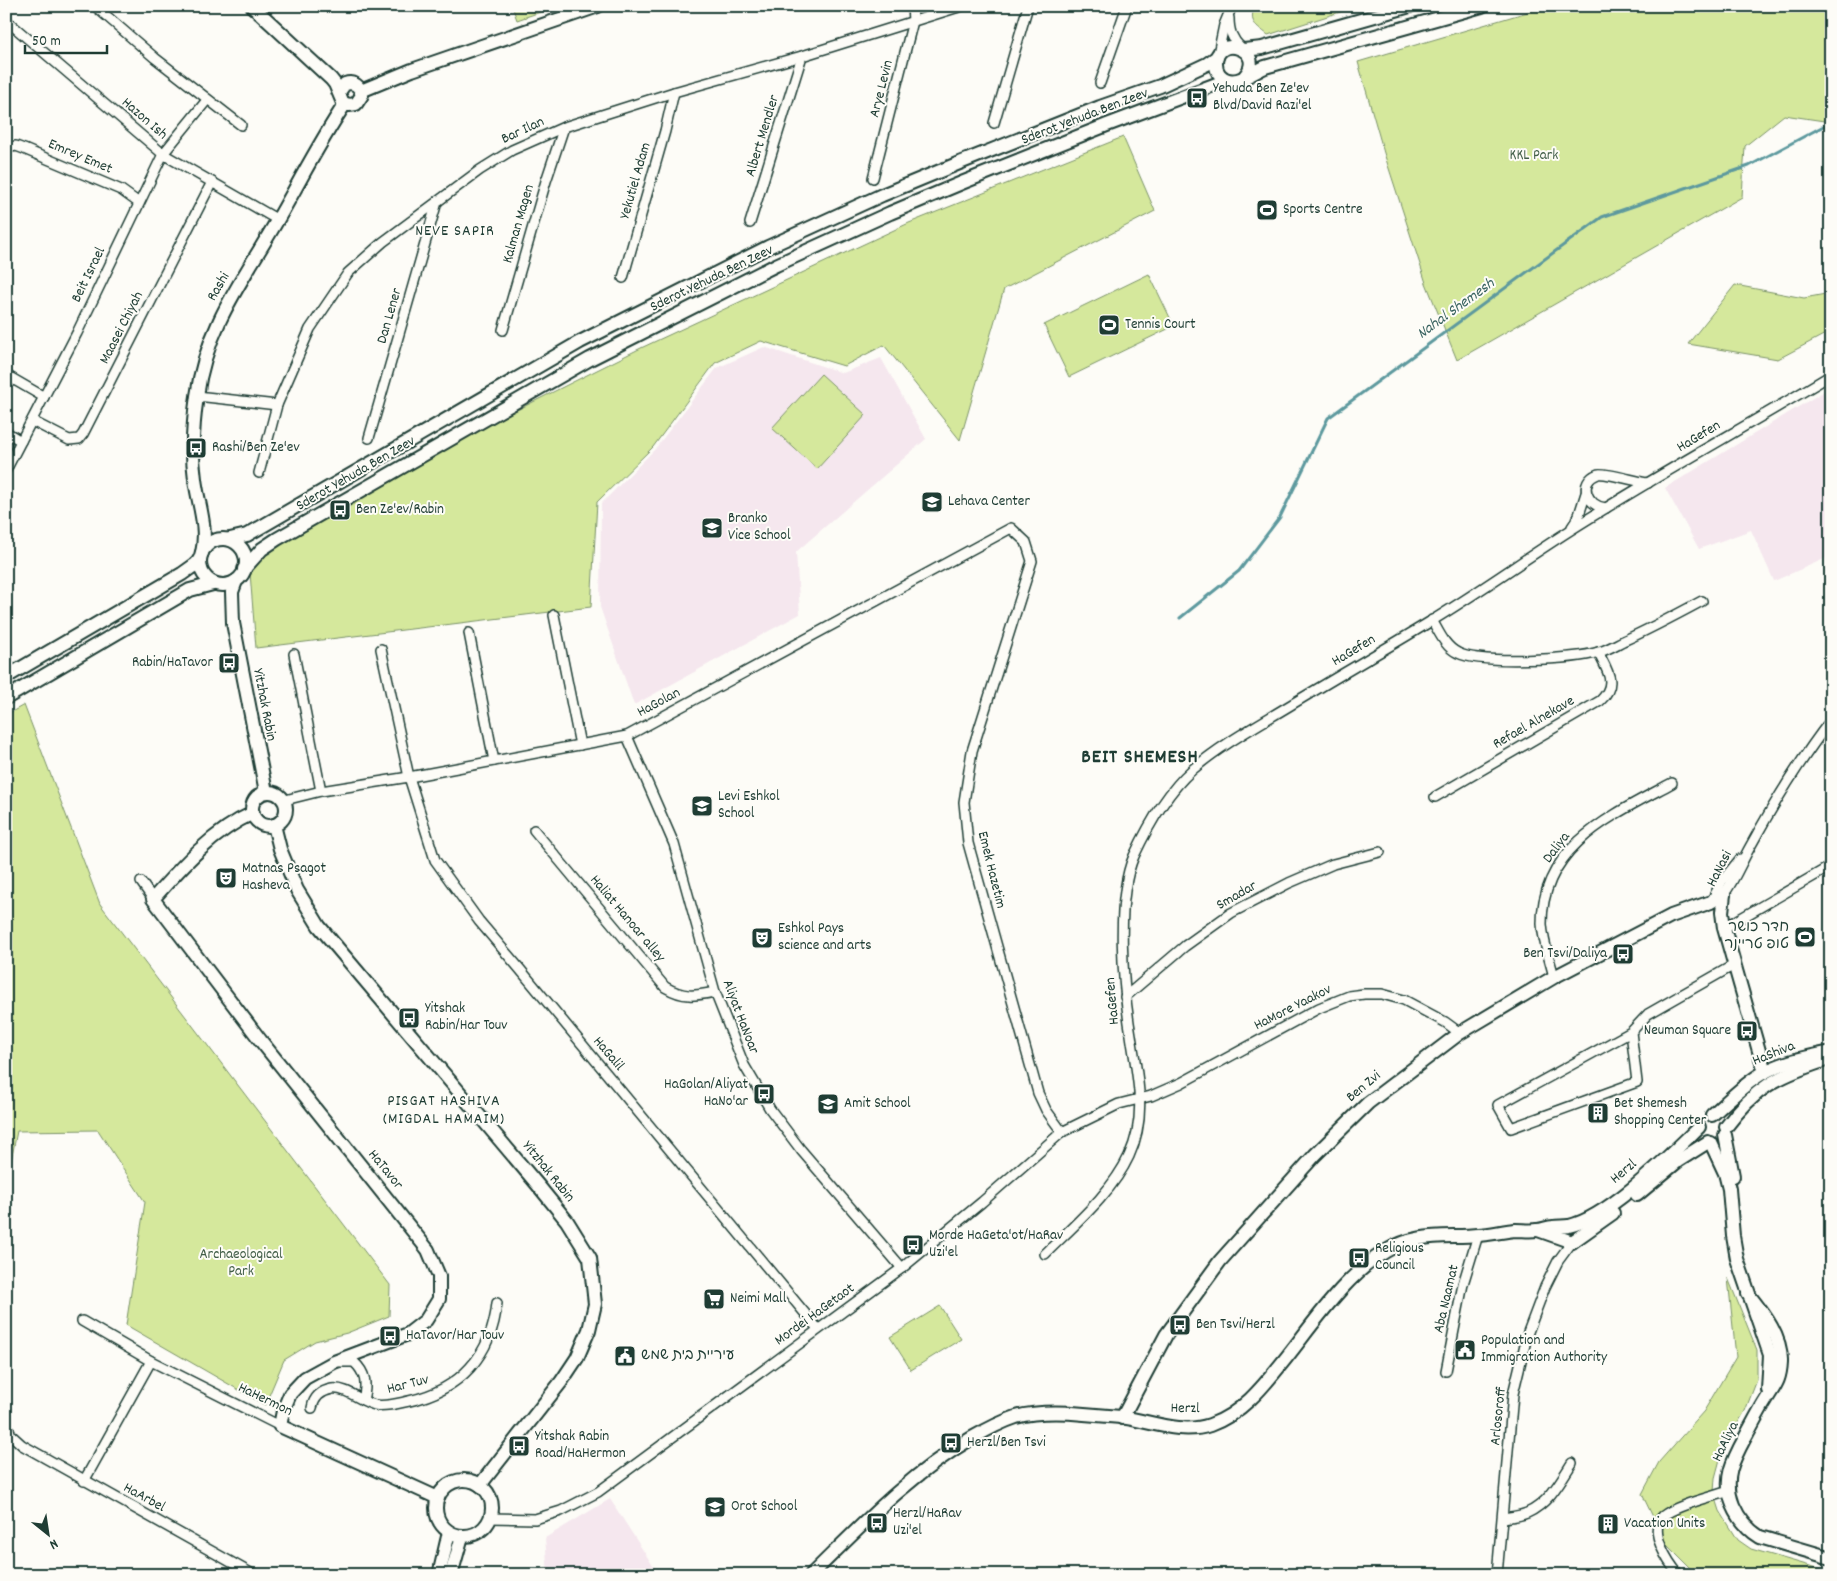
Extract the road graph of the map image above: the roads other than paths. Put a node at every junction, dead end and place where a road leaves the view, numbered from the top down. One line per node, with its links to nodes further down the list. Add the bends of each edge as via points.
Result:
1 (95, 6): 24 (street)
2 (252, 6): 22 (street, via 326,73)
3 (263, 6): 19 (street)
4 (598, 6): 21 (street, via 412,70)
5 (912, 6): 13 (street, Arye Levin)
6 (962, 6): 13 (street, Bar Ilan)
7 (1028, 6): 26 (street)
8 (1127, 6): 20 (street)
9 (1410, 6): 14 (street, via 1262,48)
10 (1482, 6): 17 (street, via 1265,67)
11 (1230, 9): 14 (street, via 1230,32); 16 (street)
12 (6, 20): 30 (street, Hazon Ish)
13 (913, 21): 15 (street, Bar Ilan); 31 (street, Arye Levin)
14 (1242, 49): 16 (street, via 1236,46 1226,48); 17 (street, via 1250,63)
15 (802, 56): 23 (street, Bar Ilan); 36 (street, Albert Mendler)
16 (1217, 56): 18 (street, via 1218,73); 56 (street, Sderot Yehuda Ben Zeev, via 1160,86 957,164 768,247 580,342 247,535)
17 (1244, 77): 18 (street, via 1237,81)
18 (1227, 80): 58 (street, Sderot Yehuda Ben Zeev, via 939,192 708,299 590,359 302,525 262,549)
19 (349, 83): 21 (street); 22 (street)
20 (1100, 83)
21 (361, 91): 25 (street, via 361,98 356,104)
22 (339, 92): 25 (street, via 340,100)
23 (674, 92): 28 (street, Bar Ilan); 37 (street, Yekutiel Adam)
24 (207, 100): 27 (street); 30 (street, Beit Israel)
25 (345, 104): 35 (street, Rashi)
26 (994, 123)
27 (241, 125)
28 (564, 128): 33 (street, Bar Ilan, via 512,150); 38 (street, Kalman Magen)
29 (6, 148): 34 (street, Emrey Emet, via 24,148 121,190)
30 (163, 154): 32 (street, Hazon Ish); 34 (street, Beit Israel)
31 (873, 178)
32 (212, 182): 35 (street, Hazon Ish); 44 (street, Maasei Chiyah, via 80,439 69,440)
33 (437, 202): 43 (street, Bar Ilan, via 348,273 310,329); 46 (street, Dan Lener)
34 (140, 203): 42 (street, Beit Israel)
35 (278, 220): 41 (street, Rashi, via 214,330)
36 (750, 223)
37 (623, 278)
38 (503, 330)
39 (6, 375): 42 (street)
40 (1831, 375): 50 (street, HaGefen)
41 (196, 396): 43 (street); 53 (street, Rashi, via 193,458)
42 (44, 397): 44 (street, Beit Israel)
43 (278, 405): 49 (street, Bar Ilan)
44 (32, 421): 47 (street, Beit Israel)
45 (6, 432): 47 (street)
46 (368, 438)
47 (21, 441): 48 (street, Beit Israel)
48 (6, 470)
49 (259, 473)
50 (1648, 484): 51 (street, via 1602,474 1590,480); 52 (street, HaGefen)
51 (1586, 493): 52 (street, via 1590,502); 55 (street)
52 (1606, 508): 55 (street, HaGefen)
53 (201, 509): 56 (street, Rashi, via 206,519); 57 (street, Rashi, via 205,534)
54 (1011, 528): 72 (street, HaGolan); 105 (street, Emek Hazetim, via 1026,542 1032,561 972,751 964,802 968,843 1038,1093)
55 (1570, 531): 63 (street, HaGefen)
56 (228, 539): 57 (street, via 210,543); 58 (street, via 241,546 246,560)
57 (201, 556): 60 (street, via 202,573); 69 (street, via 182,574)
58 (244, 569): 59 (street)
59 (236, 581): 60 (street, via 227,585); 64 (street, Yitzhak Rabin, via 232,592)
60 (215, 584): 64 (street, Yitzhak Rabin); 70 (street, via 190,590)
61 (1702, 601): 67 (street)
62 (554, 615): 73 (street)
63 (1432, 620): 67 (street, via 1446,643 1457,653 1471,657 1528,659); 95 (street, HaGefen, via 1212,754 1189,772 1172,792 1134,856 1126,877 1123,932)
64 (233, 623): 78 (street, Yitzhak Rabin)
65 (470, 633): 74 (street)
66 (382, 649): 75 (street, HaGalil)
67 (1598, 652): 79 (street, Refael Alnekave, via 1611,684 1600,702)
68 (294, 654): 77 (street)
69 (6, 677)
70 (6, 698)
71 (1831, 720): 84 (street, HaNasi, via 1786,785)
72 (627, 736): 73 (street, HaGolan); 94 (street, Aliyat HaNoar, via 674,844)
73 (580, 745): 74 (street, HaGolan)
74 (494, 761): 75 (street, HaGolan)
75 (409, 777): 77 (street, HaGolan); 116 (street, HaGalil, via 435,860 478,922)
76 (1672, 783): 93 (street, Daliya, via 1603,820 1579,840 1559,864 1544,899 1542,926)
77 (320, 790): 80 (street, HaGolan)
78 (266, 792): 80 (street, via 274,792); 81 (street, via 256,797)
79 (1435, 797)
80 (285, 800): 82 (street, via 284,818)
81 (253, 813): 82 (street, via 260,823); 89 (street, via 215,836)
82 (274, 825): 127 (street, Yitzhak Rabin, via 296,890 320,926 537,1184 567,1221 590,1258 595,1304 589,1330 577,1358)
83 (534, 830): 94 (street, Haliat Hanoar alley, via 666,987 678,994 692,996)
84 (1748, 850): 88 (street, HaNasi); 90 (street, HaNasi, via 1722,880)
85 (1380, 852): 95 (street, Smadar, via 1333,864 1232,913 1185,946)
86 (1831, 866): 91 (street)
87 (141, 882): 89 (street, HaTavor)
88 (1724, 894): 90 (street, Ben Zvi); 91 (street, HaNasi)
89 (153, 899): 118 (street, HaTavor, via 261,1041 428,1250 439,1276 439,1299 426,1320 408,1334)
90 (1711, 902): 91 (street, HaNasi, via 1714,914); 93 (street, Ben Zvi, via 1671,916)
91 (1724, 928): 92 (street)
92 (1734, 965): 96 (street, via 1648,1014); 100 (street)
93 (1554, 977): 97 (street, Ben Zvi)
94 (714, 992): 113 (street, Aliyat HaNoar, via 744,1065 770,1109 800,1150)
95 (1125, 997): 101 (street, HaGefen)
96 (1631, 1032): 96 (street, via 1498,1105 1511,1128 1637,1082)
97 (1460, 1034): 101 (street, HaMore Yaakov, via 1404,1000 1382,994 1349,996 1319,1008 1181,1083); 122 (street, Ben Zvi, via 1368,1103 1315,1155 1220,1261 1166,1335)
98 (1831, 1052): 100 (street, HaShiva)
99 (1831, 1059): 104 (street, HaShiva, via 1774,1081 1739,1111)
100 (1765, 1072): 102 (street, HaShiva)
101 (1141, 1099): 105 (street, Mordei HaGetaot, via 1119,1104); 112 (street, HaGefen, via 1138,1132 1129,1158 1102,1198)
102 (1712, 1115): 103 (street, via 1702,1120); 104 (street, via 1720,1118)
103 (1699, 1127): 106 (street, via 1700,1136); 107 (street, Herzl, via 1614,1202 1590,1218)
104 (1726, 1131): 106 (street, via 1719,1141); 110 (street, HaAliya, via 1736,1196)
105 (1062, 1132): 113 (street, Mordei HaGetaot)
106 (1709, 1143): 110 (street, HaAliya, via 1725,1172); 111 (street, Herzl, via 1678,1161)
107 (1562, 1227): 108 (street, Herzl); 111 (street)
108 (1538, 1230): 109 (street, Herzl); 111 (street, Herzl)
109 (1478, 1235): 119 (street, Aba Naamat, via 1463,1284); 122 (street, Herzl, via 1431,1236 1403,1242 1363,1267 1262,1388 1227,1417 1192,1429)
110 (1733, 1236): 128 (street, HaAliya, via 1748,1294 1767,1318 1778,1343 1781,1360 1775,1388 1733,1459)
111 (1572, 1242): 131 (street, Arlosoroff, via 1558,1261 1528,1332 1513,1394)
112 (1045, 1254)
113 (902, 1268): 116 (street, Mordei HaGetaot)
114 (497, 1303): 120 (street, Har Tuv, via 495,1322 483,1351 458,1379 436,1393 398,1404 376,1405)
115 (82, 1321): 117 (street, HaHermon)
116 (818, 1329): 130 (street, Mordei HaGetaot, via 598,1492 562,1511 535,1519)
117 (150, 1361): 124 (street, HaHermon); 126 (street)
118 (334, 1362): 120 (street, Har Tuv, via 354,1362 360,1368 366,1388); 124 (street, HaTavor, via 306,1378 290,1394)
119 (1446, 1371)
120 (363, 1400): 121 (street, Har Tuv, via 334,1388 320,1393)
121 (312, 1408)
122 (1122, 1418): 138 (street, Herzl, via 1046,1412 1015,1418 985,1430 919,1473)
123 (6, 1423): 126 (street, HaArbel, via 11,1435 22,1445)
124 (280, 1426): 129 (street, HaHermon)
125 (1572, 1463): 131 (street, via 1543,1503 1526,1514)
126 (84, 1481): 135 (street, HaArbel)
127 (480, 1485): 129 (street, via 466,1480 452,1483); 130 (street, via 491,1503)
128 (1729, 1491): 134 (street, HaAliya, via 1735,1510 1750,1531 1781,1545); 140 (street, via 1674,1509 1662,1517 1657,1530 1661,1546)
129 (438, 1498): 132 (street, via 439,1521)
130 (490, 1518): 133 (street, via 479,1532)
131 (1503, 1518): 139 (street, Arlosoroff)
132 (449, 1532): 133 (street); 136 (street)
133 (462, 1536): 137 (street)
134 (1831, 1558)
135 (254, 1575)
136 (439, 1575)
137 (451, 1575)
138 (811, 1575)
139 (1498, 1575)
140 (1679, 1575)

